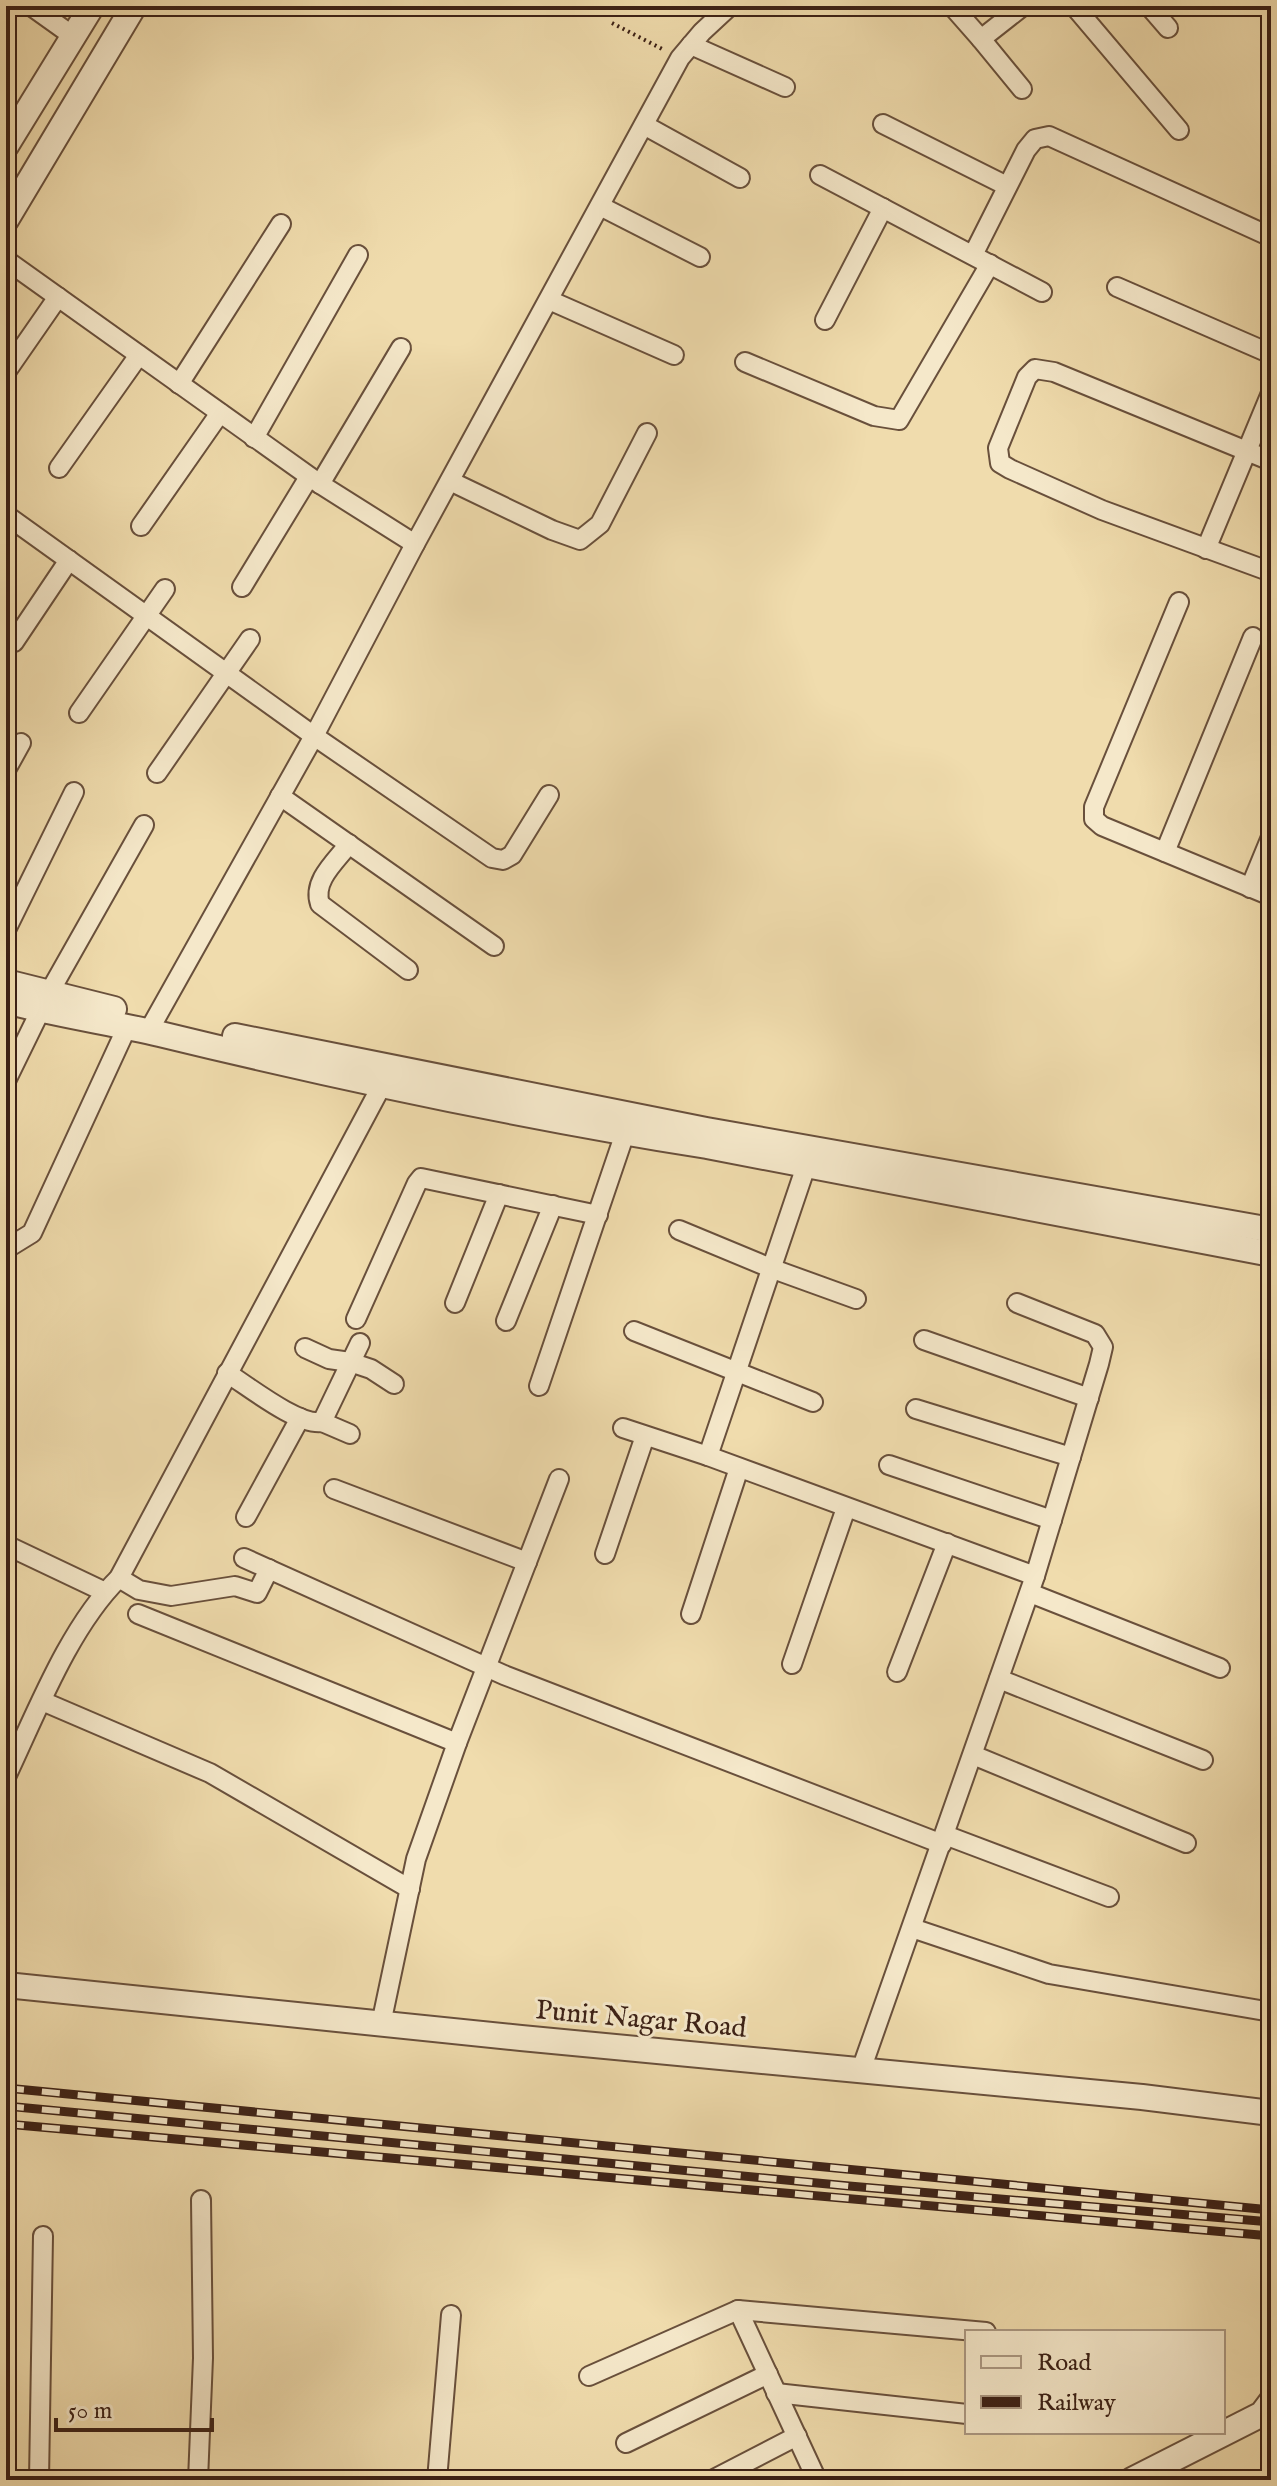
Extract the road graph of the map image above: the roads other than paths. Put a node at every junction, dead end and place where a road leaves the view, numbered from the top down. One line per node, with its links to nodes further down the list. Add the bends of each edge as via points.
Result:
1 (31, 6): 10 (street)
2 (92, 6): 10 (street)
3 (134, 6): 24 (street)
4 (730, 6): 12 (street)
5 (952, 6): 11 (street)
6 (1023, 6): 11 (street)
7 (1074, 6): 17 (street)
8 (1149, 6): 9 (street)
9 (1168, 28)
10 (73, 36): 18 (street)
11 (981, 39): 14 (street)
12 (686, 51): 13 (street); 16 (street)
13 (785, 87)
14 (1022, 89)
15 (883, 124): 21 (street)
16 (644, 125): 20 (street); 22 (street)
17 (1179, 130)
18 (6, 146)
19 (820, 175): 23 (street)
20 (740, 178)
21 (1007, 186): 26 (street, via 1035,139 1049,136); 28 (street)
22 (600, 206): 29 (street); 35 (street)
23 (883, 208): 28 (street); 36 (street)
24 (6, 220)
25 (281, 224): 43 (street)
26 (1271, 237)
27 (358, 255): 47 (street)
28 (973, 255): 31 (street)
29 (700, 257)
30 (6, 260): 34 (street)
31 (990, 264): 33 (street); 41 (street, via 899,420 874,416)
32 (1117, 287): 38 (street)
33 (1042, 292)
34 (58, 297): 39 (street); 42 (street)
35 (549, 300): 40 (street); 52 (street)
36 (825, 320)
37 (401, 348): 51 (street)
38 (1271, 354)
39 (139, 355): 43 (street); 50 (street)
40 (674, 355)
41 (745, 362)
42 (6, 372)
43 (179, 384): 45 (street)
44 (1271, 393): 48 (street)
45 (220, 413): 47 (street); 54 (street)
46 (647, 433): 52 (street, via 600,524 580,540)
47 (254, 438): 51 (street)
48 (1246, 451): 49 (street); 56 (street); 56 (street, via 1054,372 1035,369 998,448 1000,463 1010,469)
49 (1271, 461)
50 (59, 468)
51 (314, 481): 55 (street); 59 (street)
52 (450, 481): 55 (street)
53 (6, 515): 57 (street)
54 (141, 526)
55 (415, 544): 68 (street)
56 (1206, 549): 58 (street)
57 (69, 560): 62 (street); 65 (street)
58 (1271, 572)
59 (242, 587)
60 (165, 589): 62 (street)
61 (1179, 602): 78 (street, via 1094,807 1094,819 1102,826)
62 (146, 615): 66 (street); 67 (street)
63 (1253, 637): 78 (street)
64 (250, 639): 66 (street)
65 (14, 642)
66 (226, 673): 68 (street); 71 (street)
67 (79, 713)
68 (314, 736): 73 (street, via 492,858 512,855); 74 (street)
69 (21, 743): 70 (street)
70 (6, 770)
71 (157, 773)
72 (74, 792): 81 (street)
73 (549, 795)
74 (280, 796): 77 (street); 87 (street)
75 (144, 825): 86 (street)
76 (1271, 837): 79 (street)
77 (349, 844): 82 (street); 83 (street, via 320,882 320,904)
78 (1165, 852): 79 (street)
79 (1250, 888): 80 (street)
80 (1271, 896)
81 (6, 930)
82 (494, 946)
83 (408, 970)
84 (6, 982): 86 (street)
85 (6, 1001): 86 (street)
86 (45, 1002): 87 (street); 89 (street)
87 (144, 1026): 88 (street); 97 (street, via 32,1233)
88 (384, 1076): 90 (street); 96 (street); 111 (street)
89 (6, 1081)
90 (625, 1133): 91 (street); 94 (street)
91 (806, 1166): 98 (street); 99 (street)
92 (499, 1194): 93 (street); 101 (street); 103 (street, via 421,1178)
93 (553, 1205): 94 (street); 104 (street)
94 (598, 1215): 113 (street)
95 (679, 1230): 99 (street)
96 (1271, 1230)
97 (6, 1249)
98 (1271, 1254)
99 (773, 1269): 100 (street); 110 (street)
100 (856, 1299)
101 (455, 1303)
102 (1017, 1303): 114 (street, via 1095,1334 1103,1347)
103 (356, 1319)
104 (506, 1321)
105 (634, 1331): 110 (street)
106 (924, 1340): 114 (street)
107 (360, 1343): 109 (street)
108 (305, 1348): 109 (street)
109 (350, 1362): 112 (street); 118 (street)
110 (737, 1372): 115 (street); 122 (street)
111 (227, 1373): 117 (street); 137 (street)
112 (394, 1384)
113 (539, 1386)
114 (1089, 1398): 123 (street)
115 (813, 1402)
116 (916, 1409): 123 (street)
117 (300, 1418): 118 (street); 129 (street)
118 (322, 1422): 120 (street)
119 (623, 1428): 121 (street)
120 (350, 1434)
121 (645, 1436): 122 (street); 133 (street)
122 (708, 1456): 125 (street)
123 (1071, 1457): 130 (street)
124 (889, 1465): 130 (street)
125 (739, 1468): 128 (street); 141 (street)
126 (559, 1479): 135 (street)
127 (334, 1489): 135 (street)
128 (846, 1508): 131 (street); 142 (street)
129 (246, 1517)
130 (1052, 1520): 138 (street)
131 (947, 1543): 138 (street); 145 (street)
132 (6, 1545): 139 (street)
133 (605, 1554)
134 (244, 1558): 136 (street)
135 (527, 1562): 143 (street)
136 (269, 1569): 140 (street, via 257,1593 235,1586); 143 (street)
137 (119, 1578): 139 (street); 140 (street)
138 (1032, 1584): 144 (street); 146 (street)
139 (105, 1592): 147 (street)
140 (159, 1594): 148 (street, via 147,1618)
141 (691, 1614)
142 (792, 1664)
143 (486, 1666): 148 (street); 152 (street)
144 (1220, 1668)
145 (897, 1672)
146 (999, 1679): 149 (street); 150 (street)
147 (42, 1701): 151 (street); 154 (street, via 210,1773)
148 (457, 1743): 154 (street)
149 (973, 1755): 152 (street); 153 (street)
150 (1203, 1760)
151 (6, 1777)
152 (943, 1839): 155 (street); 156 (street)
153 (1186, 1843)
154 (410, 1889): 159 (street)
155 (1109, 1897)
156 (912, 1928): 158 (street, via 1049,1974); 160 (street)
157 (6, 1985): 159 (street, Punit Nagar Road)
158 (1271, 2012)
159 (381, 2024): 160 (street, Punit Nagar Road)
160 (861, 2070): 161 (street, Punit Nagar Road)
161 (1271, 2113)
162 (201, 2200): 177 (street)
163 (43, 2236): 176 (street)
164 (738, 2310): 166 (street); 167 (street); 168 (street)
165 (451, 2315): 178 (street)
166 (965, 2330)
167 (768, 2374): 169 (street); 175 (street)
168 (589, 2376)
169 (776, 2393): 171 (street); 174 (street)
170 (1271, 2402): 172 (street, via 1262,2414)
171 (965, 2414)
172 (1225, 2433)
173 (1223, 2434): 181 (street)
174 (797, 2436): 179 (street); 180 (street)
175 (626, 2443)
176 (39, 2480)
177 (198, 2480)
178 (437, 2480)
179 (712, 2480)
180 (817, 2480)
181 (1132, 2480)

